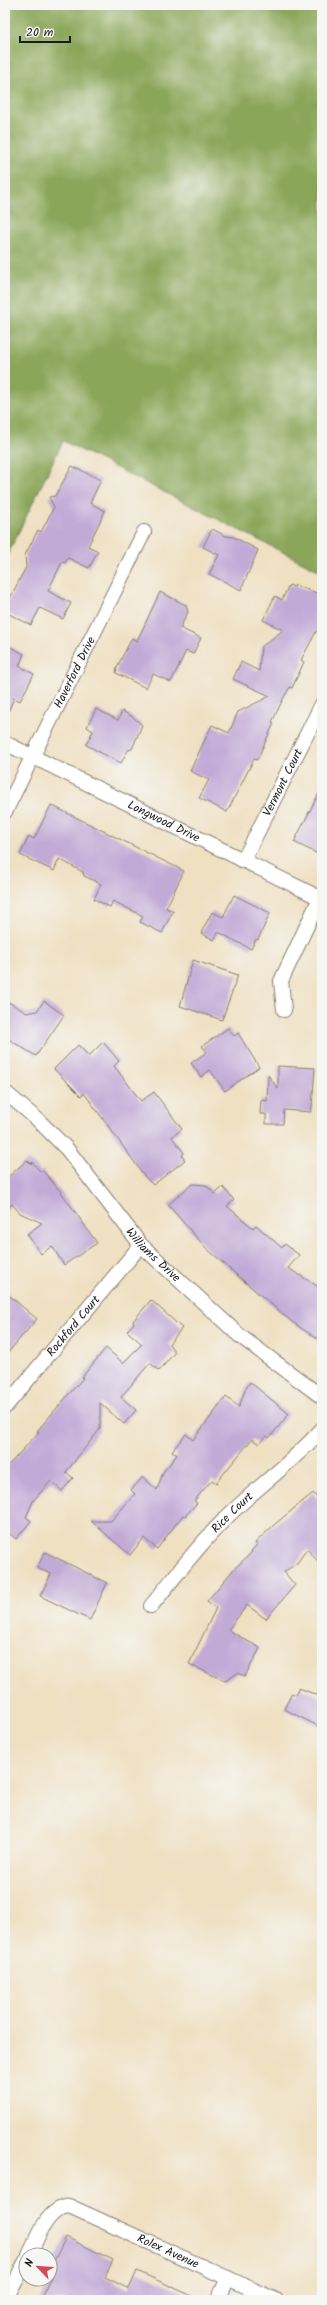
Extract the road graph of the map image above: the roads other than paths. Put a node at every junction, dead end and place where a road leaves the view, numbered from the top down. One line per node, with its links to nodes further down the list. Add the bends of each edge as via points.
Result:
1 (144, 532): 4 (street, Haverford Drive)
2 (322, 704): 6 (street, Vermont Court)
3 (5, 743): 4 (street, Longwood Drive)
4 (32, 757): 5 (street, Haverford Drive); 6 (street, Longwood Drive)
5 (5, 812)
6 (243, 861): 7 (street, Longwood Drive)
7 (321, 899): 8 (street, via 281,981)
8 (284, 1010)
9 (5, 1092): 10 (street, Williams Drive, via 38,1120 66,1149)
10 (141, 1245): 11 (street, Williams Drive, via 240,1336); 12 (street, Rockford Court)
11 (322, 1397)
12 (5, 1407)
13 (322, 1429): 14 (street, Rice Court, via 283,1468 221,1522)
14 (151, 1606)
15 (33, 2247): 17 (street, Rolex Avenue, via 49,2217 59,2207 69,2206)
16 (18, 2276): 18 (street)
17 (228, 2278): 19 (street); 20 (street, Rolex Avenue)
18 (5, 2300)
19 (218, 2300)
20 (276, 2300)

